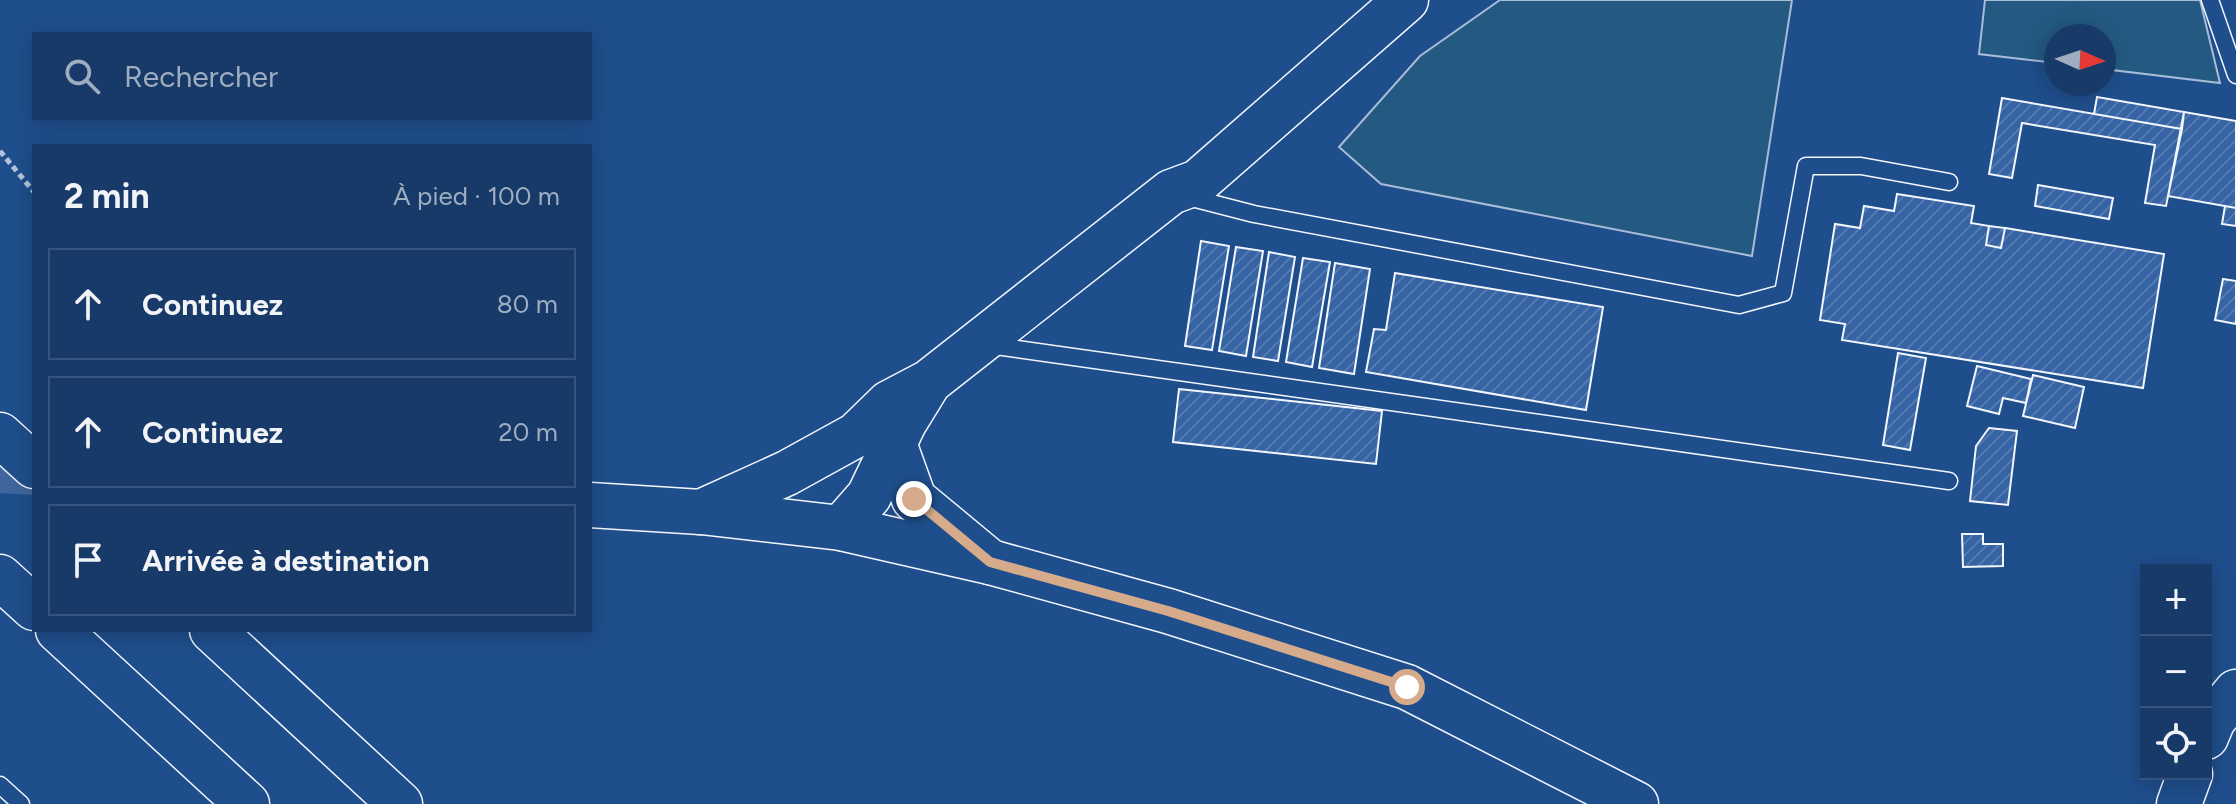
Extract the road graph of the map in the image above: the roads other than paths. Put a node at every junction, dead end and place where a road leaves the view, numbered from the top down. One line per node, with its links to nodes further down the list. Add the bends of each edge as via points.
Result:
1 (1375, 0): 6 (main road, via 1183,167)
2 (1406, 0): 6 (main road, via 1198,182)
3 (2210, 0): 4 (lane)
4 (2236, 75)
5 (1949, 182): 6 (lane, via 1861,166 1806,166 1783,293 1739,305 1254,214)
6 (1171, 192): 7 (main road)
7 (979, 344): 9 (main road, via 929,382 889,403); 11 (lane)
8 (0, 435): 10 (main road)
9 (875, 440): 13 (main road); 14 (main road, via 837,486); 15 (main road, via 914,499)
10 (32, 464)
11 (1949, 481)
12 (592, 505): 13 (main road)
13 (701, 512): 14 (main road)
14 (841, 528): 15 (main road)
15 (990, 562): 27 (main road, via 1168,611 1407,687)
16 (0, 577): 17 (main road)
17 (32, 606)
18 (60, 632): 25 (main road)
19 (214, 632): 26 (main road)
20 (2236, 692): 21 (main road)
21 (2212, 722)
22 (2187, 780): 28 (main road)
23 (0, 785): 24 (lane)
24 (21, 804)
25 (247, 804)
26 (400, 804)
27 (1636, 804)
28 (2179, 804)

